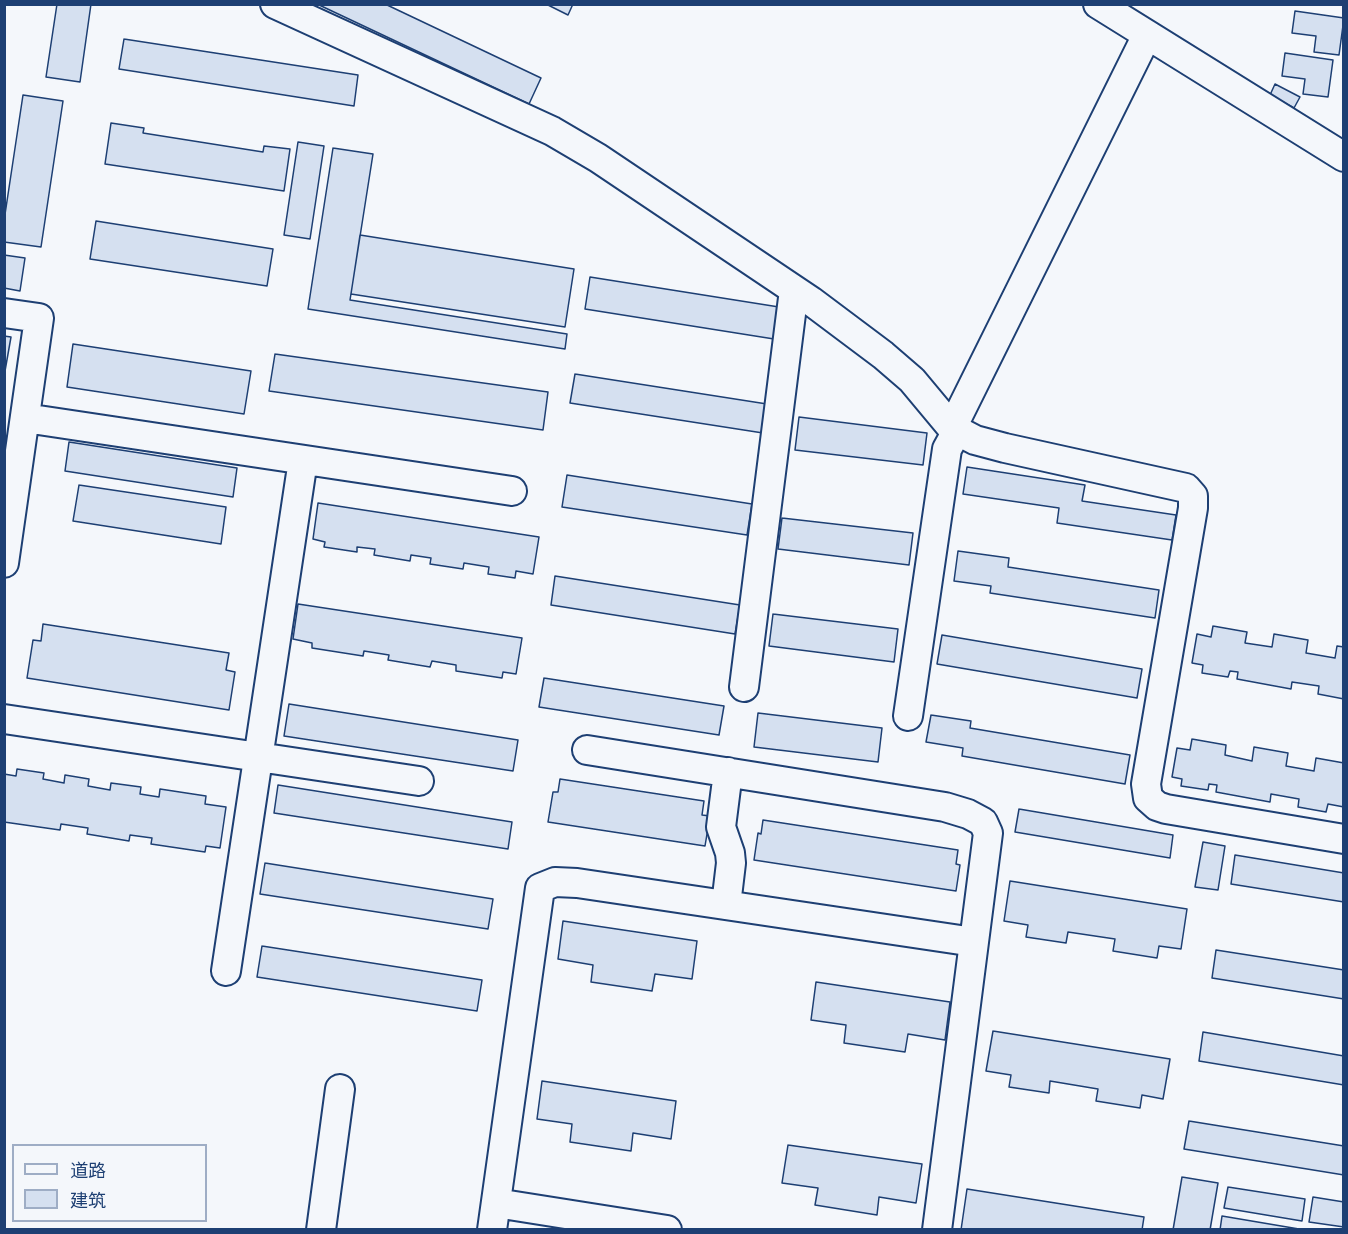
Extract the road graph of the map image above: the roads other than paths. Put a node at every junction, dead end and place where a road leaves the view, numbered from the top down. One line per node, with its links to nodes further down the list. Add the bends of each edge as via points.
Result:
1 (275, 4): 5 (street, via 552,131)
2 (1098, 4): 3 (street)
3 (1147, 35): 4 (street); 8 (street)
4 (1344, 157)
5 (794, 290): 8 (street, via 912,380); 12 (street)
6 (4, 313): 7 (street, via 39,318)
7 (25, 418): 9 (street); 11 (street)
8 (954, 429): 13 (street, via 947,449); 19 (street, via 1005,448 1186,488 1193,496 1193,508 1146,784 1148,798 1166,809)
9 (303, 460): 10 (street); 16 (street)
10 (512, 491)
11 (4, 562)
12 (744, 687)
13 (908, 716)
14 (4, 719): 16 (street)
15 (587, 750): 17 (street)
16 (258, 757): 18 (street); 22 (street)
17 (728, 772): 20 (street, via 721,827 731,863); 21 (street, via 945,807 983,822 988,833)
18 (419, 781)
19 (1344, 840)
20 (726, 905): 21 (street); 24 (street, via 577,883 555,882 540,888)
21 (974, 942): 27 (street)
22 (226, 971)
23 (340, 1089): 25 (street)
24 (494, 1216): 26 (street)
25 (321, 1230)
26 (667, 1230)
27 (937, 1230)

